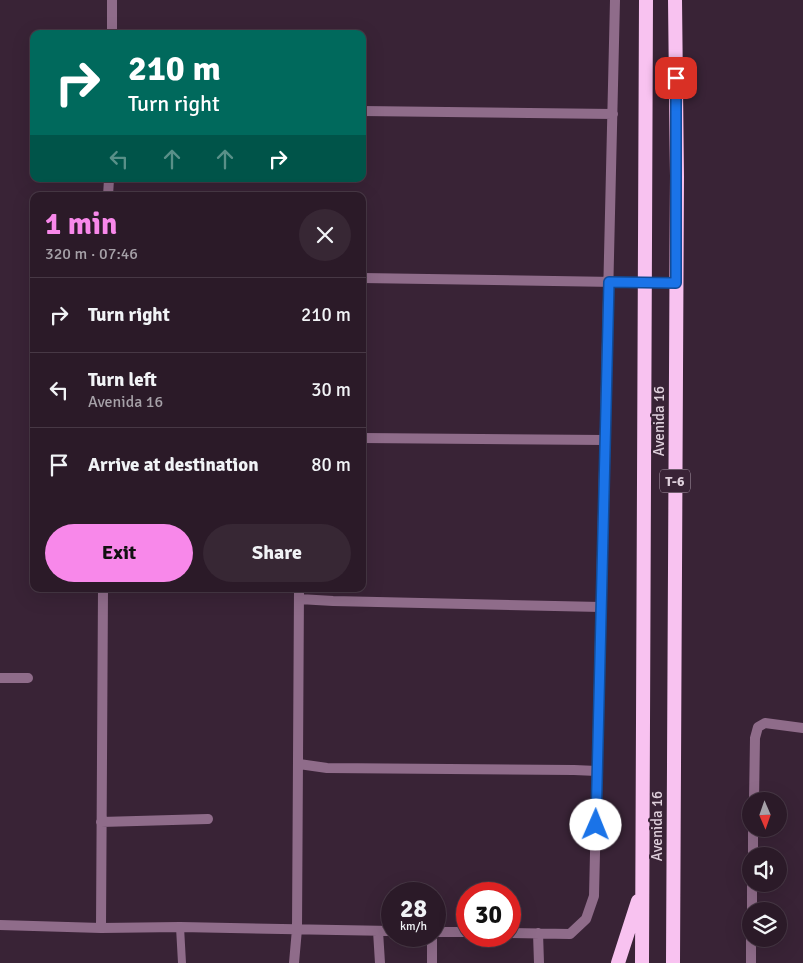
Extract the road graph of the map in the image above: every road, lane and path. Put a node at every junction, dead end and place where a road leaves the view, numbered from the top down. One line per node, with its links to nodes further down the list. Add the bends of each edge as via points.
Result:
1 (112, 0): 5 (street)
2 (615, 0): 7 (street)
3 (646, 0): 10 (highway, Avenida 16 / T-6)
4 (675, 0): 11 (highway, Avenida 16 / T-6)
5 (112, 30)
6 (366, 111): 7 (street)
7 (612, 114): 9 (street)
8 (366, 278): 9 (street)
9 (609, 282): 10 (street); 13 (street)
10 (644, 283): 11 (street); 25 (highway, Avenida 16 / T-6)
11 (676, 283): 42 (highway, Avenida 16 / T-6)
12 (366, 438): 13 (street)
13 (605, 440): 16 (street)
14 (102, 592): 24 (street)
15 (299, 594): 16 (street, via 333,601); 20 (street)
16 (601, 607): 21 (street)
17 (0, 678): 18 (street)
18 (28, 678)
19 (803, 728): 22 (street, via 765,723 758,727)
20 (299, 764): 21 (street, via 327,768); 29 (street)
21 (597, 771): 32 (street, via 594,896 586,919 570,934)
22 (754, 792)
23 (208, 819): 24 (street)
24 (101, 822): 28 (street)
25 (642, 889): 40 (highway); 41 (highway, Avenida 16 / T-6)
26 (0, 924): 28 (street)
27 (180, 927): 28 (street); 29 (street); 35 (lane)
28 (101, 928)
29 (297, 929): 30 (street); 36 (street)
30 (378, 931): 37 (street)
31 (521, 933): 32 (street)
32 (538, 934): 39 (street)
33 (432, 947): 38 (street)
34 (751, 947): 43 (street)
35 (182, 963)
36 (294, 963)
37 (380, 963)
38 (432, 963)
39 (538, 963)
40 (618, 963)
41 (642, 963)
42 (673, 963)
43 (751, 963)

